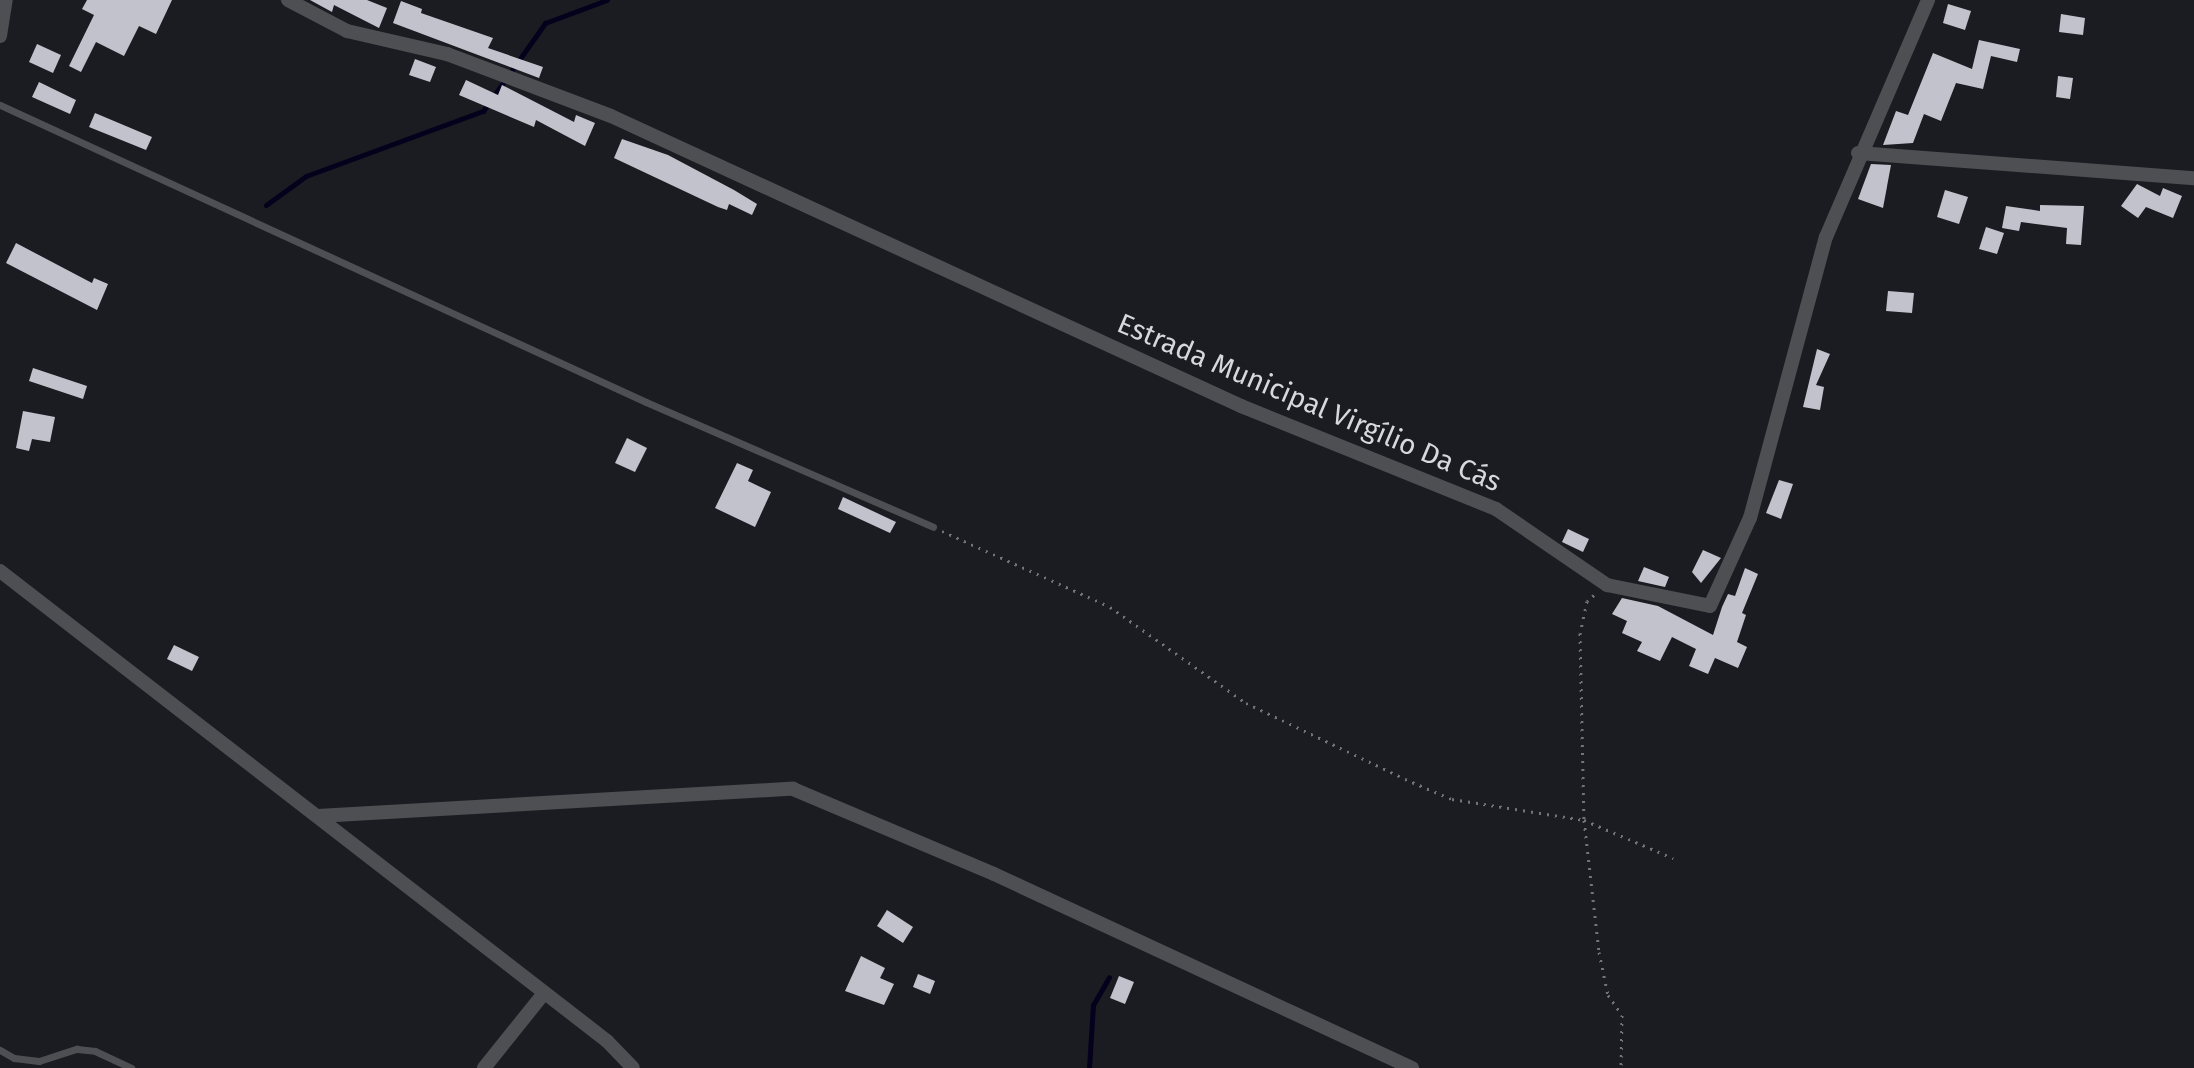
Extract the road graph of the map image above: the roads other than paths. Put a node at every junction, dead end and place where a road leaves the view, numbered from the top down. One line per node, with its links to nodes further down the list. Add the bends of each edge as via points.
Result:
1 (6, 0): 4 (street)
2 (288, 0): 6 (street, Estrada Municipal Virgílio Da Cás, via 347,31 447,54 611,116 1241,406 1496,509 1607,585 1710,606 1750,518 1826,237)
3 (1928, 0): 6 (street, Estrada Municipal Virgílio Da Cás)
4 (0, 36)
5 (0, 105): 8 (lane)
6 (1858, 153): 7 (street)
7 (2194, 178)
8 (933, 527)
9 (0, 571): 10 (street)
10 (318, 816): 11 (street); 16 (street, via 793,789 994,874)
11 (544, 993): 14 (street); 15 (street)
12 (0, 1050): 13 (lane, via 39,1061 86,1050)
13 (131, 1068)
14 (484, 1068)
15 (633, 1068)
16 (1412, 1068)

